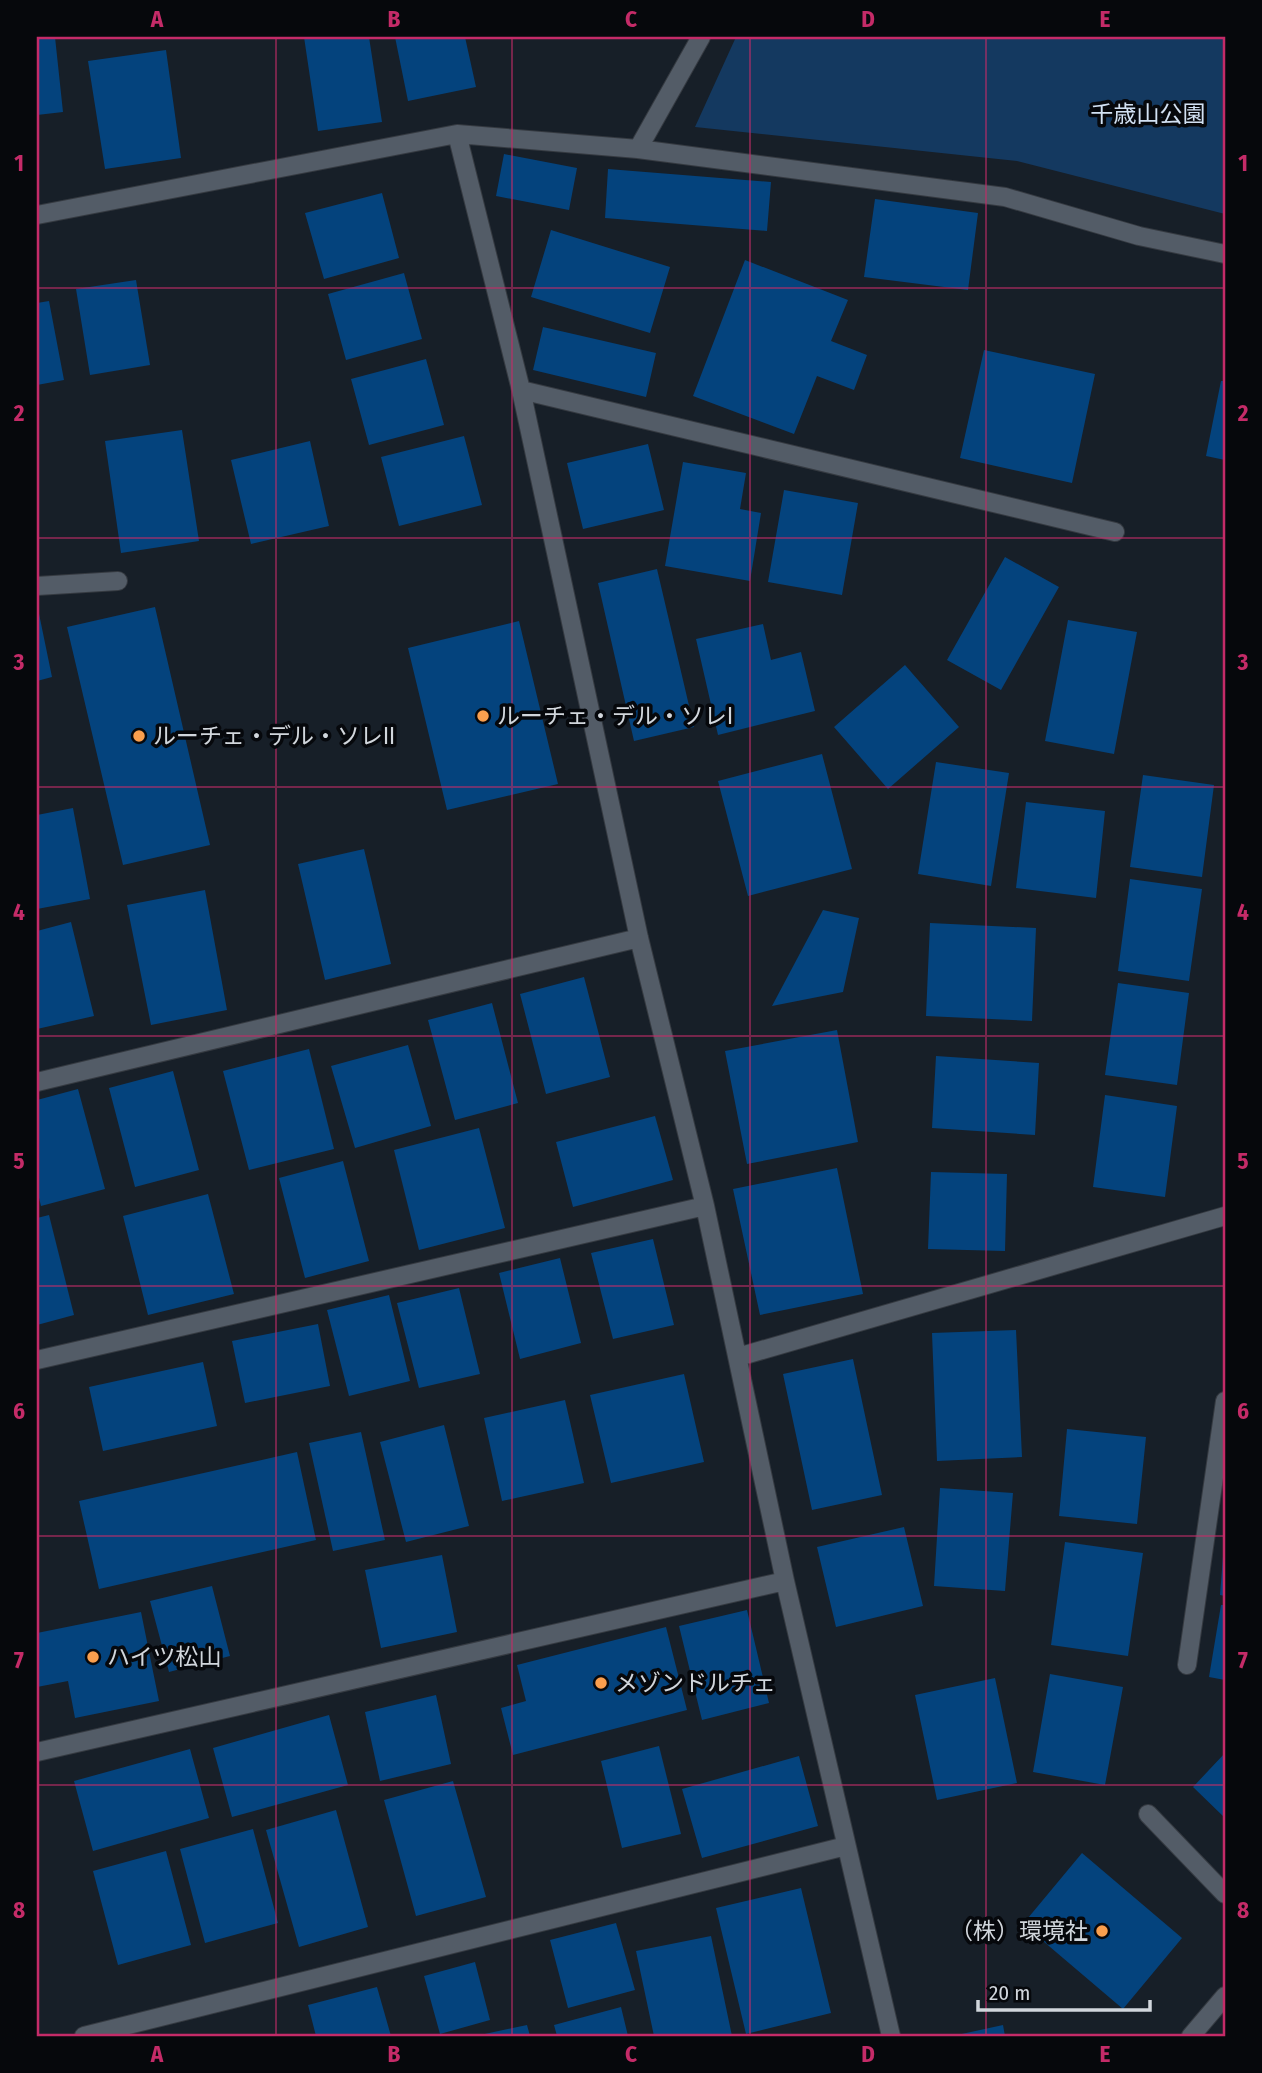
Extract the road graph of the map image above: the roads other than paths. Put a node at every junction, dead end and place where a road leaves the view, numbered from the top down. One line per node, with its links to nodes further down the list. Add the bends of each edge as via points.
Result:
1 (701, 37): 3 (lane)
2 (457, 134): 3 (lane); 4 (lane); 6 (lane)
3 (638, 149): 5 (lane, via 1005,197 1139,236)
4 (37, 215)
5 (1225, 254)
6 (521, 390): 7 (lane); 10 (lane)
7 (1115, 532)
8 (118, 582): 9 (lane)
9 (37, 586)
10 (639, 938): 11 (lane); 12 (lane)
11 (37, 1082)
12 (705, 1206): 14 (lane); 15 (lane)
13 (1225, 1216): 14 (lane)
14 (738, 1357): 17 (lane)
15 (37, 1360)
16 (1225, 1401): 18 (lane)
17 (785, 1581): 19 (lane); 21 (lane)
18 (1187, 1665)
19 (37, 1752)
20 (1148, 1814): 22 (lane)
21 (846, 1846): 24 (lane); 25 (lane)
22 (1225, 1894)
23 (1225, 1996): 26 (lane)
24 (84, 2036)
25 (891, 2036)
26 (1191, 2036)

